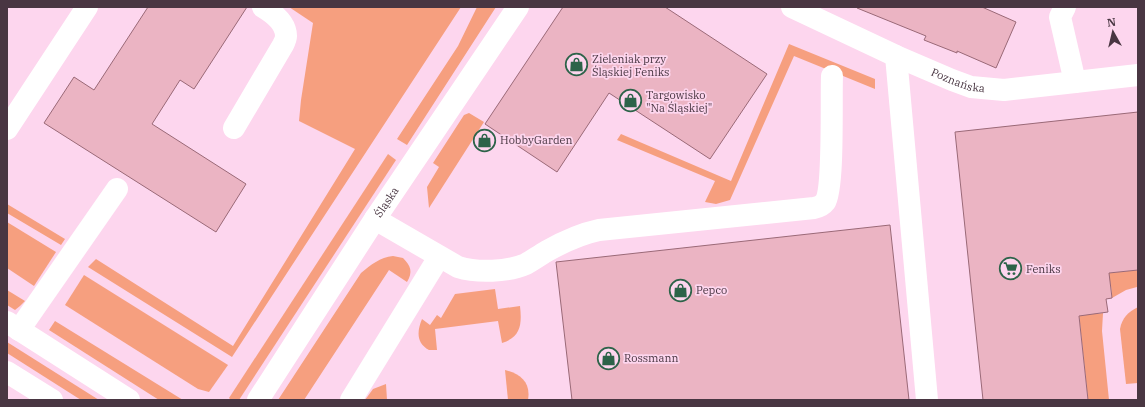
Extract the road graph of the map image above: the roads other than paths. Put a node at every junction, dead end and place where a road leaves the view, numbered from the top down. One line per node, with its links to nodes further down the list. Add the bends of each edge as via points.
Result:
1 (87, 7): 11 (street)
2 (263, 7): 10 (street, via 277,18 286,36)
3 (518, 7): 13 (street, Śląska)
4 (792, 7): 6 (street, Poznańska)
5 (1065, 7): 9 (street, via 1060,17)
6 (896, 56): 9 (street, Poznańska, via 971,87 1004,90); 21 (street)
7 (1138, 75): 9 (street, Poznańska)
8 (832, 76): 14 (street, via 830,184 825,202 821,206 587,232 512,268 475,271 458,267)
9 (1075, 82)
10 (234, 128)
11 (7, 129)
12 (117, 189): 15 (street)
13 (375, 219): 14 (street); 19 (street, Śląska)
14 (439, 257): 20 (street)
15 (13, 326): 18 (street)
16 (7, 372): 17 (street)
17 (52, 400)
18 (129, 400)
19 (258, 400)
20 (351, 400)
21 (927, 400)

